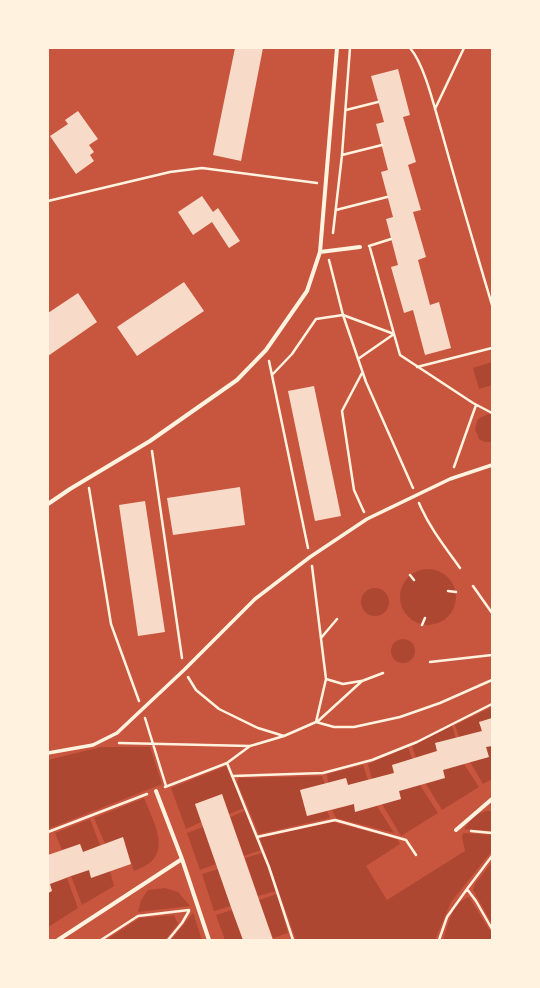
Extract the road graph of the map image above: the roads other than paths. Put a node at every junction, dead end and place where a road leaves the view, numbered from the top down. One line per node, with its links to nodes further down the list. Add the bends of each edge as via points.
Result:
1 (337, 48): 3 (street)
2 (360, 247): 3 (street)
3 (320, 252): 5 (street, via 307,291 266,350 237,380 150,441)
4 (492, 465): 6 (street, via 450,479 366,519 310,556 255,599 117,733 97,743)
5 (48, 504)
6 (48, 753)
7 (156, 790): 10 (street)
8 (492, 799): 9 (street)
9 (456, 830)
10 (182, 858): 11 (street); 12 (street)
11 (58, 940)
12 (209, 940)

